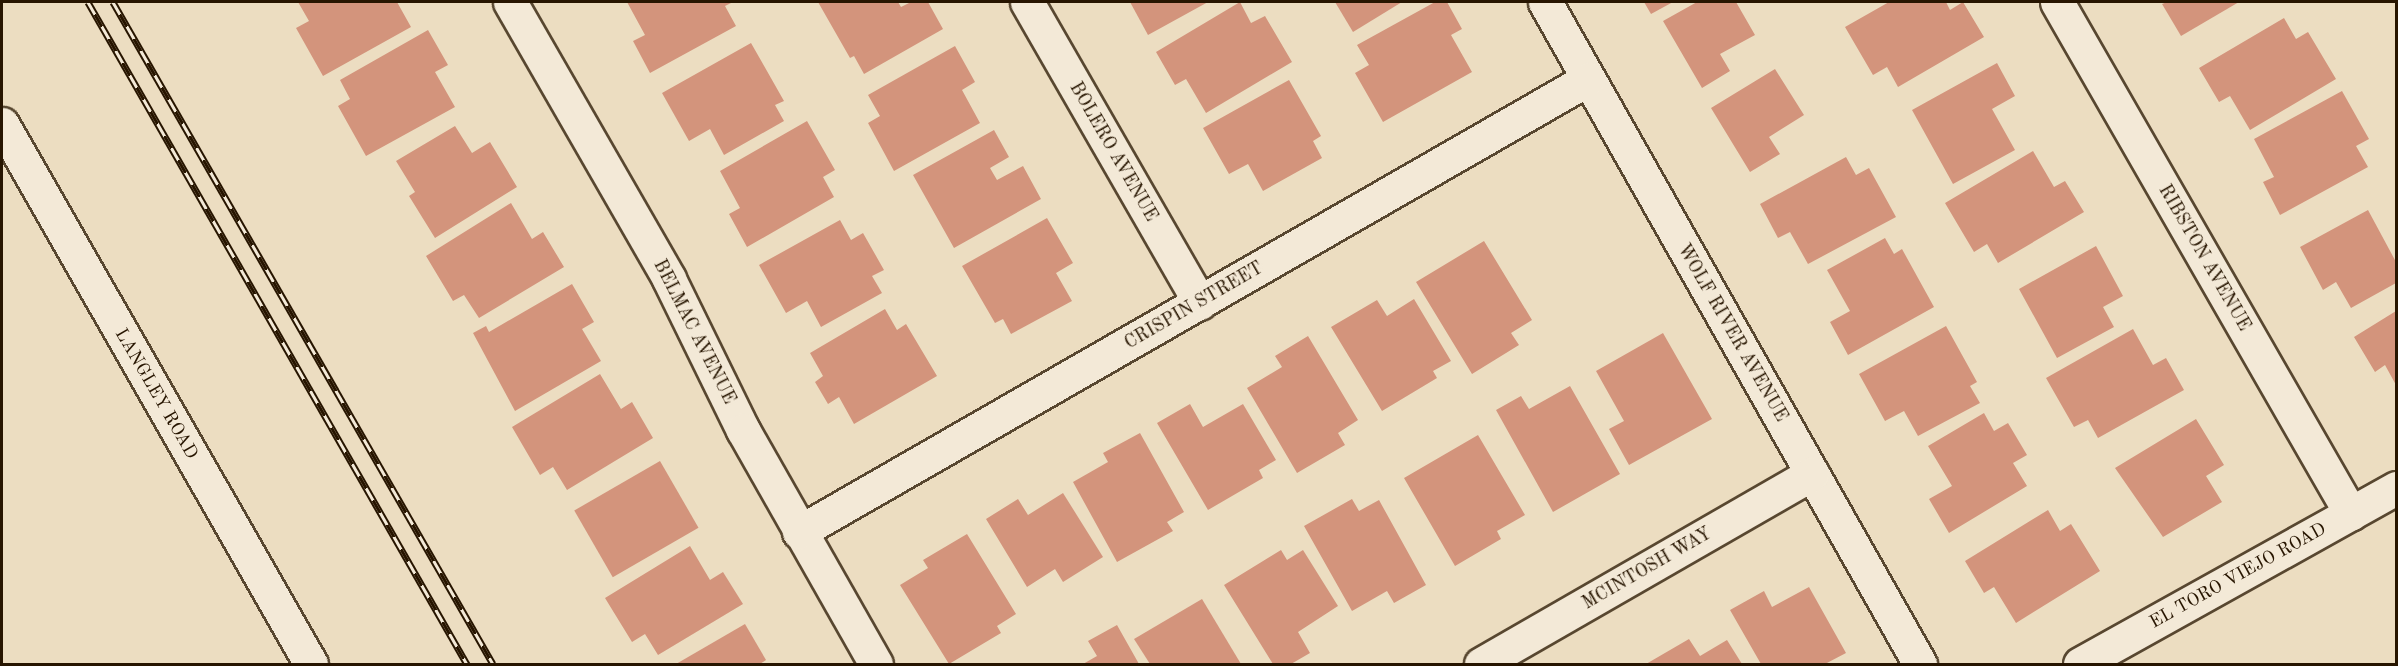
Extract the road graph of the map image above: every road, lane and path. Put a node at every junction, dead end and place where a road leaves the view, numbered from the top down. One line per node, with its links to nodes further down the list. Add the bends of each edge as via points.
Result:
1 (510, 2): 11 (street, BELMAC AVENUE, via 669,279 742,430)
2 (1028, 2): 7 (street, BOLERO AVENUE)
3 (1545, 2): 5 (street, WOLF RIVER AVENUE)
4 (2057, 2): 10 (street, RIBSTON AVENUE)
5 (1588, 79): 7 (street, CRISPIN STREET); 8 (street, WOLF RIVER AVENUE)
6 (2, 124): 12 (street, LANGLEY ROAD)
7 (1200, 303): 11 (street, CRISPIN STREET)
8 (1812, 474): 14 (street, MCINTOSH WAY); 15 (street, WOLF RIVER AVENUE)
9 (2397, 488): 10 (street, EL TORO VIEJO ROAD)
10 (2351, 514): 16 (street, EL TORO VIEJO ROAD)
11 (799, 532): 13 (street, BELMAC AVENUE)
12 (310, 664)
13 (876, 664)
14 (1481, 664)
15 (1920, 664)
16 (2080, 664)

